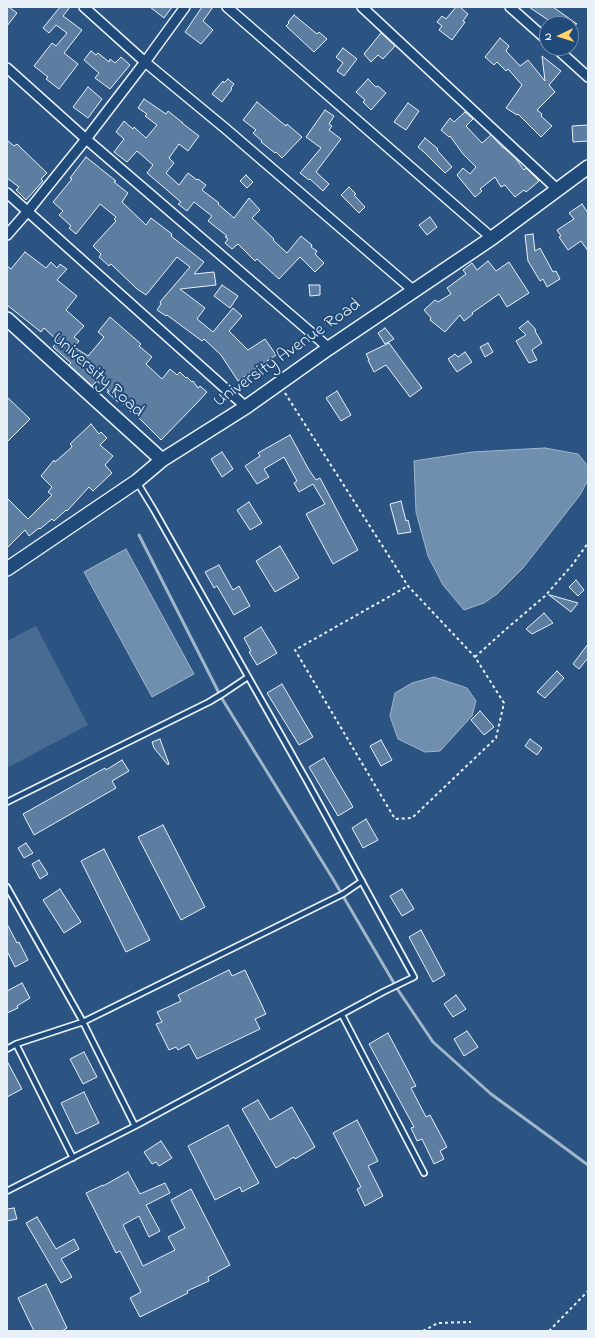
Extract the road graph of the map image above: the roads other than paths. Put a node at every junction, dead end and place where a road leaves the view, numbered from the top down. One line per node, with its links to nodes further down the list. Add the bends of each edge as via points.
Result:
1 (84, 7): 8 (street)
2 (185, 7): 8 (street)
3 (227, 7): 17 (street)
4 (362, 7): 13 (street)
5 (510, 7): 6 (street)
6 (539, 33)
7 (565, 56): 10 (street)
8 (145, 62): 11 (street); 18 (street)
9 (7, 68): 11 (street)
10 (588, 77)
11 (86, 140): 15 (street); 20 (street)
12 (588, 167): 13 (main road, University Avenue Road)
13 (557, 189): 17 (main road, University Avenue Road)
14 (7, 193): 15 (street)
15 (28, 212): 16 (street); 21 (street)
16 (7, 235)
17 (492, 238): 18 (main road, University Avenue Road)
18 (413, 290): 20 (main road, University Avenue Road)
19 (7, 319): 22 (main road, University Road)
20 (329, 348): 21 (main road, University Avenue Road)
21 (246, 407): 22 (main road, University Avenue Road)
22 (162, 460): 23 (main road, University Avenue Road)
23 (136, 481): 24 (main road, University Avenue Road); 25 (lane)
24 (7, 569)
25 (248, 677): 26 (lane, via 209,702); 27 (lane)
26 (7, 802)
27 (362, 880): 29 (lane, via 414,977); 30 (lane, via 343,894)
28 (7, 886): 30 (lane)
29 (342, 1015): 33 (lane); 35 (lane)
30 (83, 1022): 31 (lane); 33 (lane)
31 (16, 1044): 32 (lane); 34 (lane)
32 (7, 1049)
33 (135, 1126): 34 (lane)
34 (73, 1158): 36 (lane)
35 (424, 1172)
36 (7, 1191)

